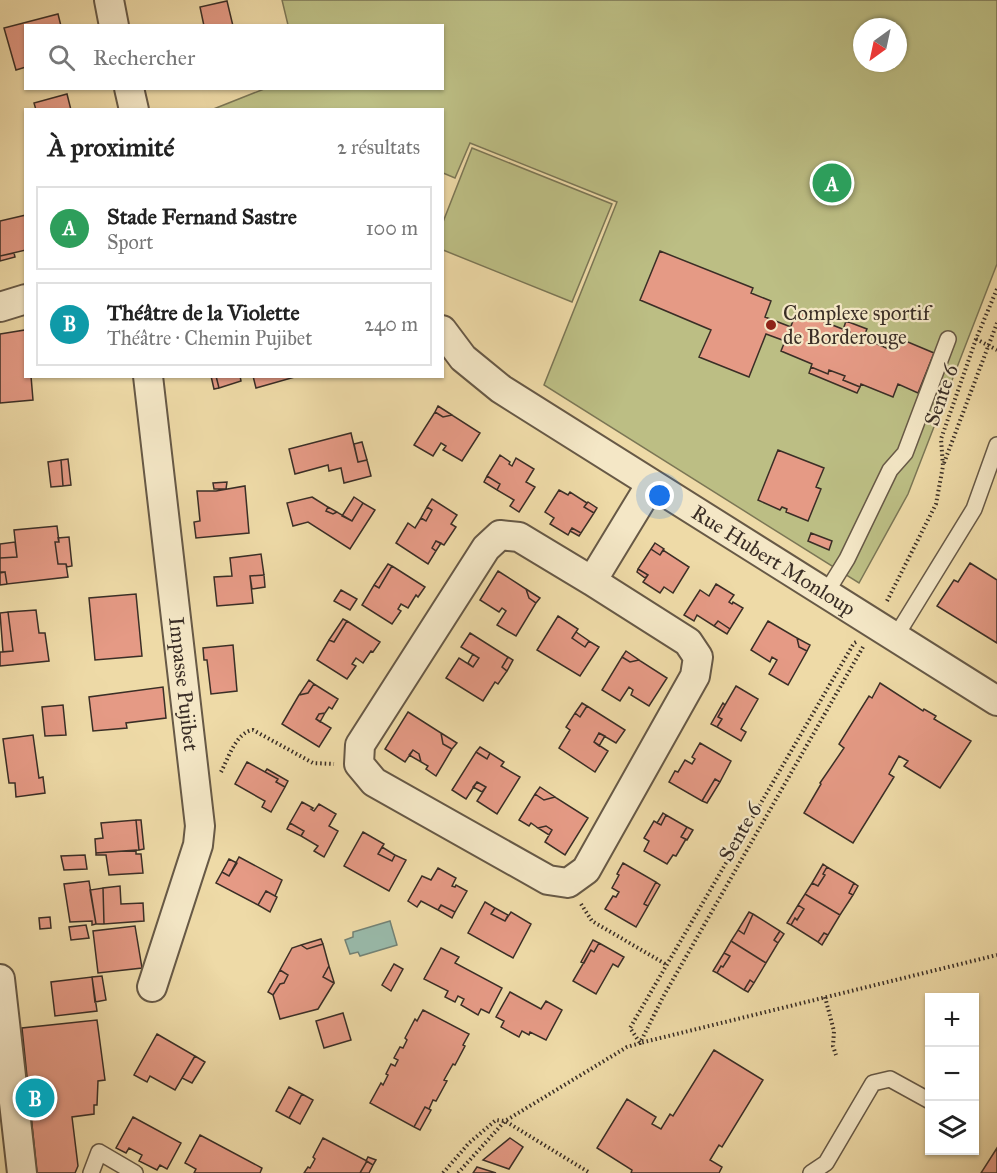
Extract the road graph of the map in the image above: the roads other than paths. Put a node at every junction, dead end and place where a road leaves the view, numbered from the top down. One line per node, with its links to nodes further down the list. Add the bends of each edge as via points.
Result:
1 (109, 0): 2 (street)
2 (114, 24)
3 (129, 90): 4 (street)
4 (134, 108)
5 (24, 300): 6 (street)
6 (0, 307)
7 (444, 333): 11 (street, Rue Hubert Monloup, via 463,358 501,389)
8 (948, 339): 13 (lane, via 905,453 890,470)
9 (148, 378): 17 (street, Impasse Pujibet, via 200,826 198,845)
10 (997, 445): 14 (lane, via 974,509)
11 (651, 484): 12 (street); 13 (street, Rue Hubert Monloup)
12 (592, 581): 12 (street, via 688,642 698,657 694,675 586,870 568,883 548,879 374,782 359,764 360,745 486,548 500,535 519,537)
13 (826, 593): 14 (street, Rue Hubert Monloup)
14 (896, 636): 15 (street, Rue Hubert Monloup)
15 (997, 701)
16 (0, 979): 19 (street)
17 (152, 987)
18 (925, 1098): 22 (lane, via 890,1079 873,1083 826,1163)
19 (22, 1173)
20 (91, 1173): 21 (lane, via 99,1152)
21 (135, 1173)
22 (811, 1173)

